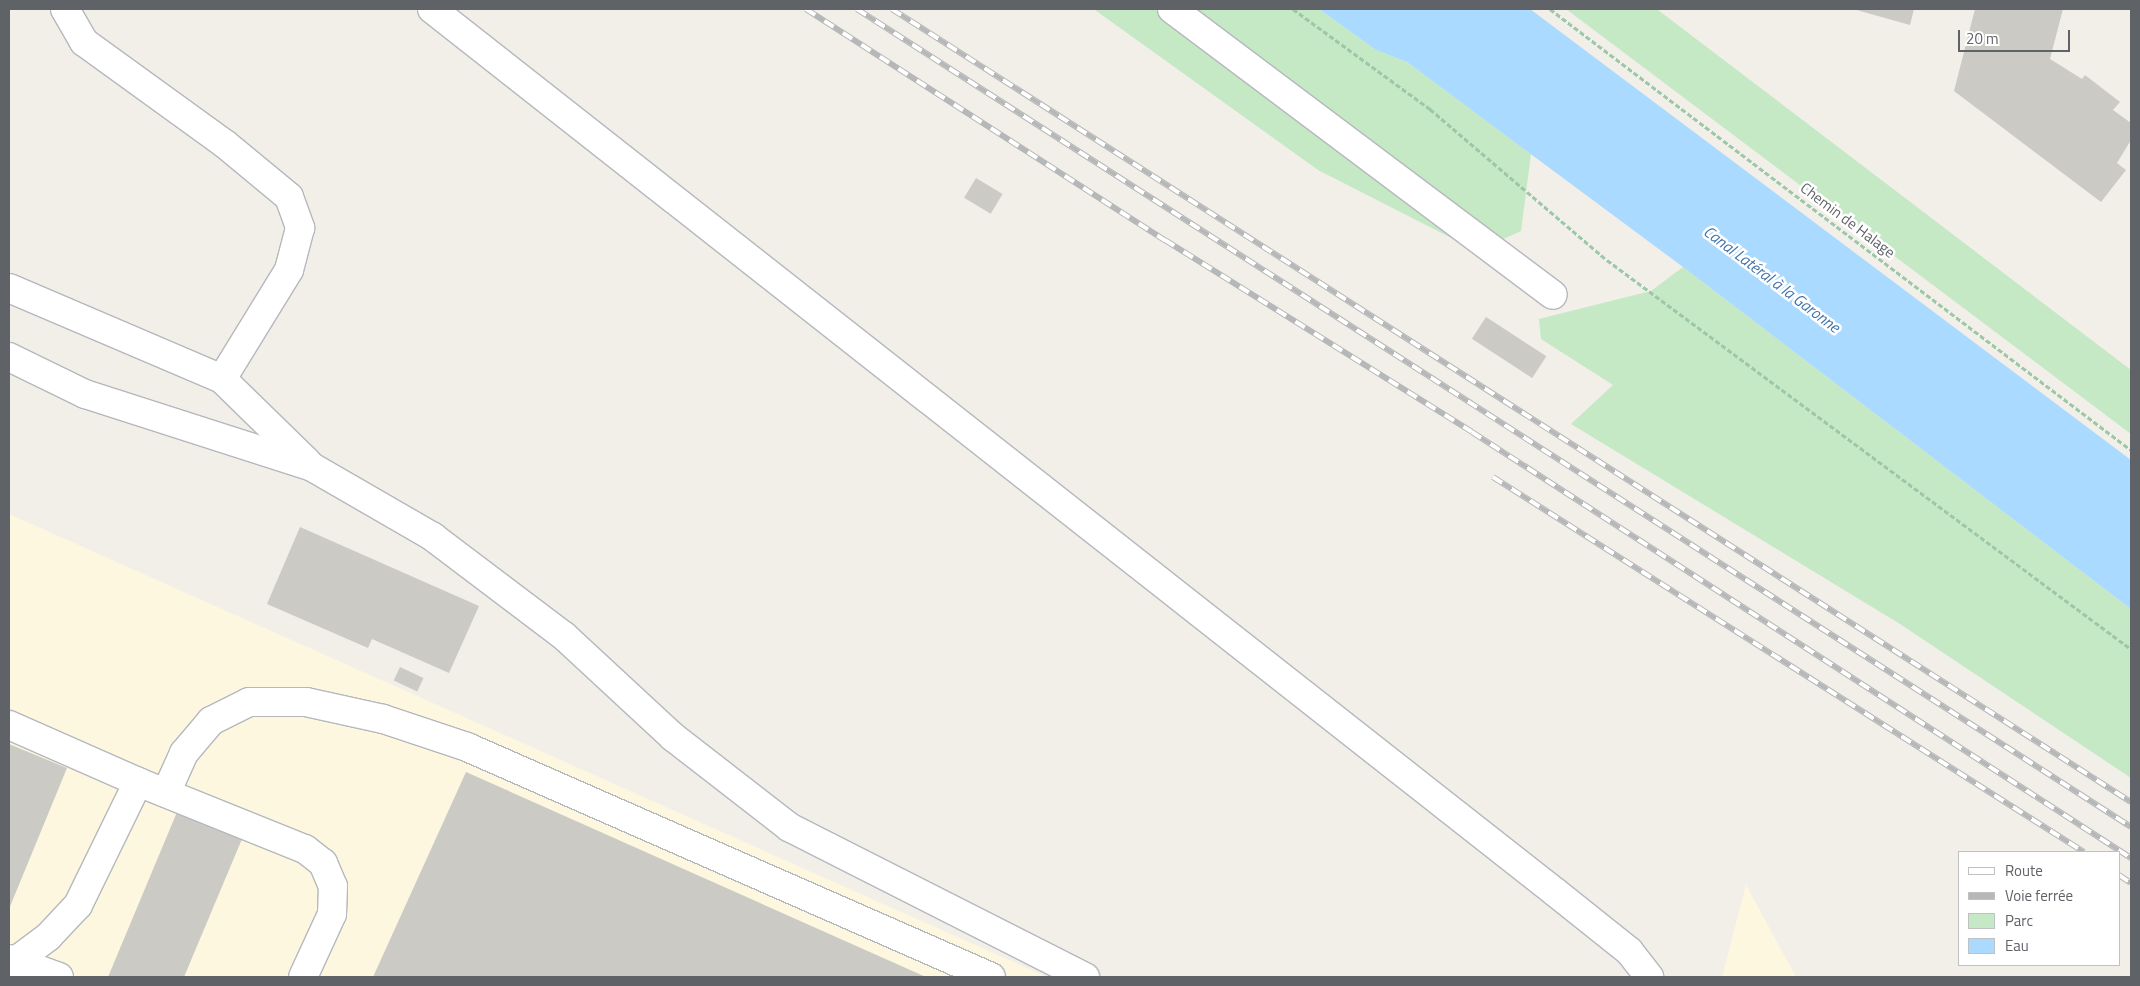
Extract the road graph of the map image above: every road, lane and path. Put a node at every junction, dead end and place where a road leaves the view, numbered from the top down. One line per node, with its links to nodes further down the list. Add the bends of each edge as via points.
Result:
1 (65, 9): 9 (lane, via 84,42 225,144 289,197 300,228 289,270)
2 (432, 9): 21 (lane, via 1629,951)
3 (1172, 9): 7 (lane)
4 (1293, 9): 12 (path, via 1430,109 1607,260)
5 (1550, 9): 10 (path, Chemin de Halage)
6 (9, 288): 9 (lane)
7 (1553, 295)
8 (9, 357): 11 (lane, via 85,394)
9 (222, 379): 11 (lane)
10 (2131, 450)
11 (312, 467): 20 (lane, via 433,537 564,636 673,736 790,827)
12 (2131, 650)
13 (9, 725): 14 (lane)
14 (138, 782): 15 (lane); 16 (lane, via 78,905 48,937)
15 (166, 793): 18 (lane, via 305,849 323,863 333,886 332,914); 19 (lane, via 184,753 211,721 249,702 316,704 383,719 467,747)
16 (11, 962): 17 (lane)
17 (59, 977)
18 (303, 977)
19 (991, 977)
20 (1085, 977)
21 (1648, 977)

